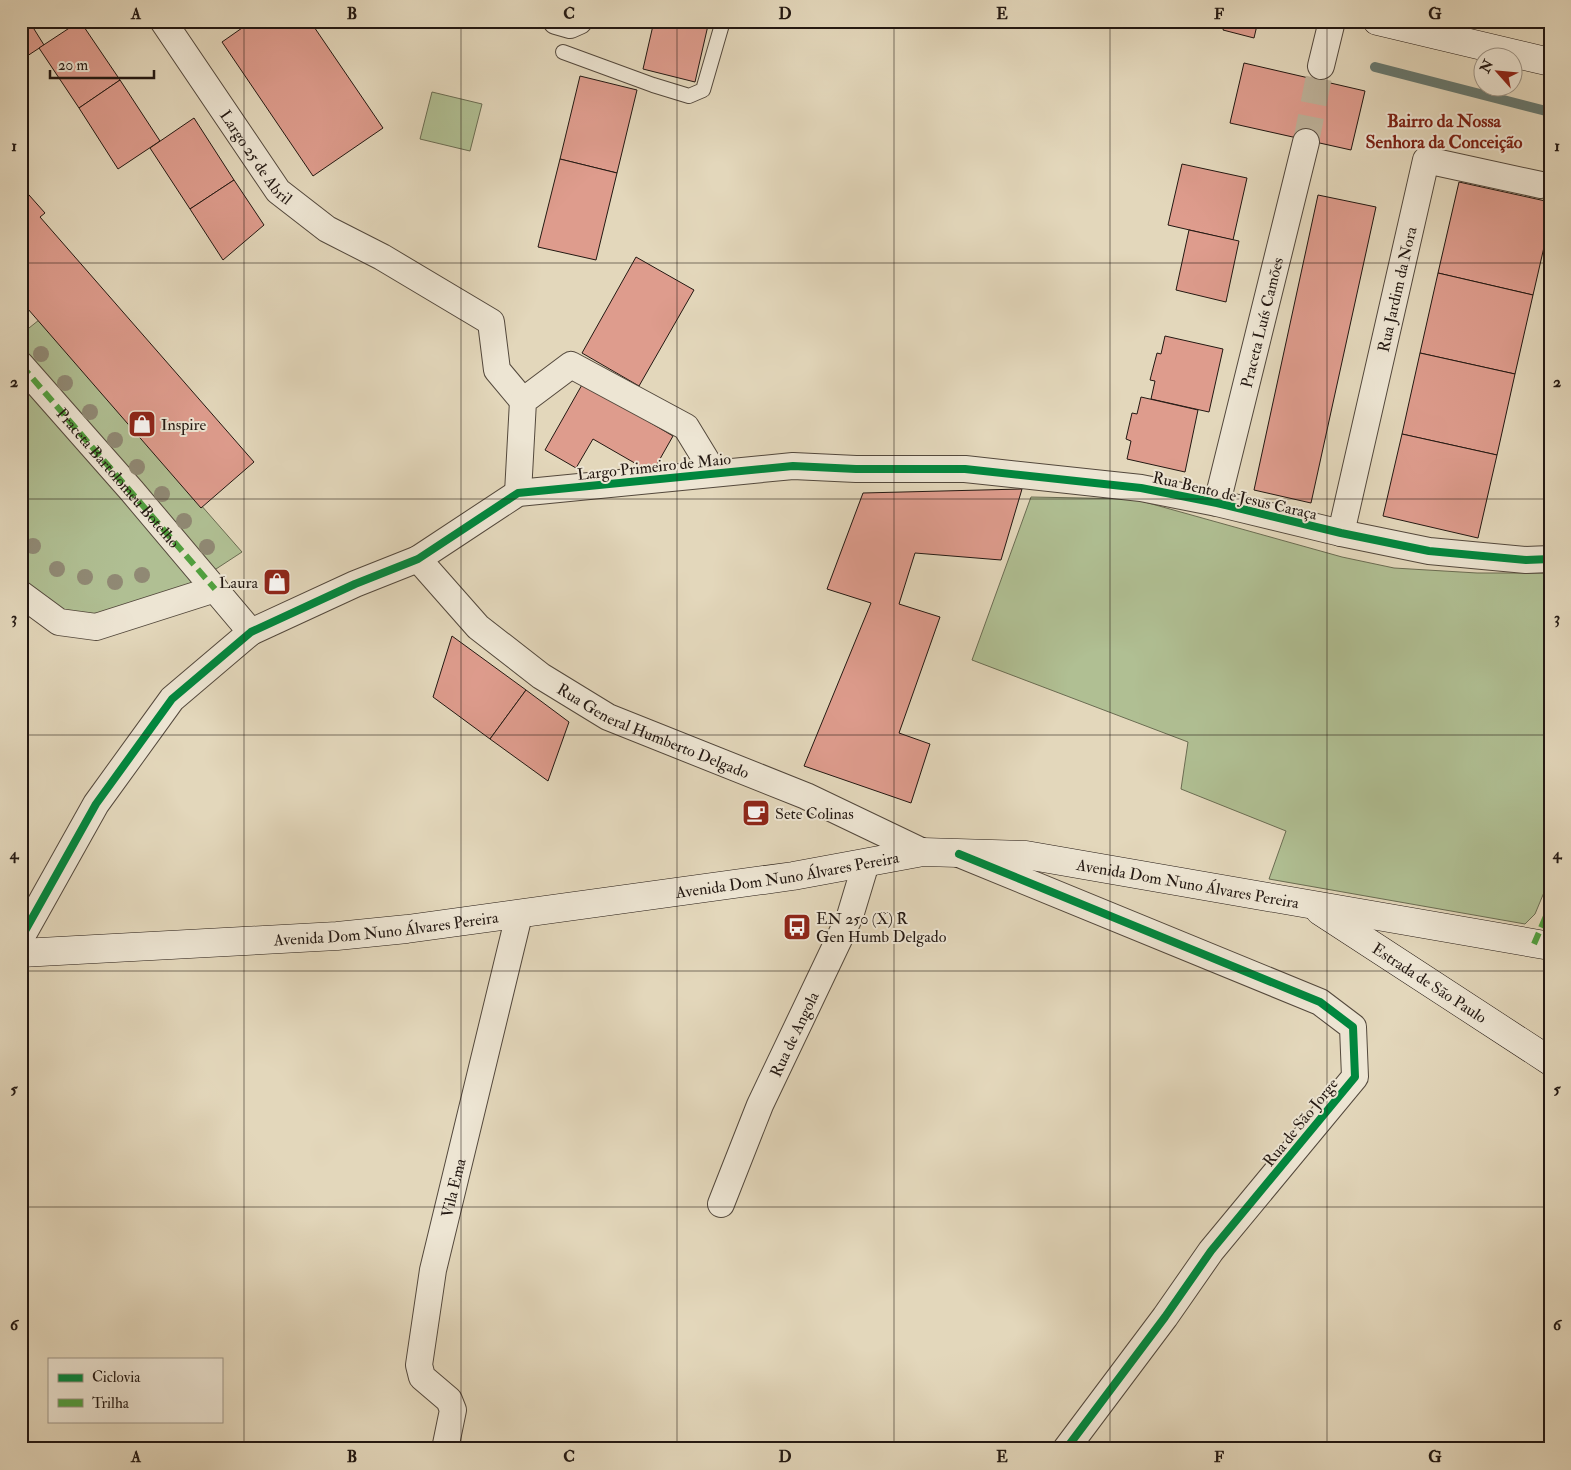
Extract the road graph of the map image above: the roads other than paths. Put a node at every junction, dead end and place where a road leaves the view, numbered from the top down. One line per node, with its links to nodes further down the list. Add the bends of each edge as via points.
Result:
1 (163, 21): 13 (street, Largo 25 de Abril, via 278,191 327,229 382,257 491,322 497,370)
2 (556, 21): 3 (street, via 570,25)
3 (579, 21)
4 (723, 21): 7 (lane, via 703,90 689,96 652,86)
5 (1332, 21): 9 (street)
6 (1377, 21): 8 (main road)
7 (563, 52)
8 (1550, 62)
9 (1322, 66)
10 (1306, 142): 17 (street, Praceta Luís Camões)
11 (1541, 185): 18 (street, Rua Jardim da Nora, via 1426,160)
12 (21, 365): 21 (street, Praceta Bartolomeu Botelho)
13 (523, 401): 15 (street, Largo Primeiro de Maio, via 571,365 686,427); 16 (street)
14 (793, 466): 15 (street, Largo Primeiro de Maio); 17 (street, Rua Bento de Jesus Caraça, via 965,469 1141,488)
15 (714, 473): 16 (street, Largo Primeiro de Maio)
16 (518, 493): 20 (street)
17 (1217, 503): 18 (street, Rua Bento de Jesus Caraça)
18 (1341, 533): 19 (street, Rua Bento de Jesus Caraça, via 1429,551 1526,560)
19 (1550, 558)
20 (418, 559): 23 (street); 24 (street, Rua General Humberto Delgado, via 478,627 541,676 608,717 806,796)
21 (215, 590): 22 (street, via 96,627 59,622); 23 (street, Praceta Bartolomeu Botelho)
22 (21, 594)
23 (251, 632): 29 (street, via 172,699 96,804)
24 (923, 852): 25 (main road, Avenida Dom Nuno Álvares Pereira); 26 (main road, Avenida Dom Nuno Álvares Pereira)
25 (959, 854): 27 (main road, Avenida Dom Nuno Álvares Pereira, via 1026,855); 35 (street, Rua de São Jorge, via 1320,1002 1353,1027 1355,1077 1211,1251)
26 (866, 863): 28 (main road, Avenida Dom Nuno Álvares Pereira); 33 (street, Rua de Angola, via 850,916 760,1105)
27 (1310, 904): 30 (main road, Avenida Dom Nuno Álvares Pereira); 32 (main road, Estrada de São Paulo)
28 (519, 915): 31 (main road, Avenida Dom Nuno Álvares Pereira, via 337,936); 34 (street, Vila Ema, via 433,1270 419,1366 422,1377 446,1396 453,1410)
29 (21, 938)
30 (1550, 946)
31 (21, 953)
32 (1550, 1061)
33 (721, 1204)
34 (445, 1449)
35 (1066, 1449)

